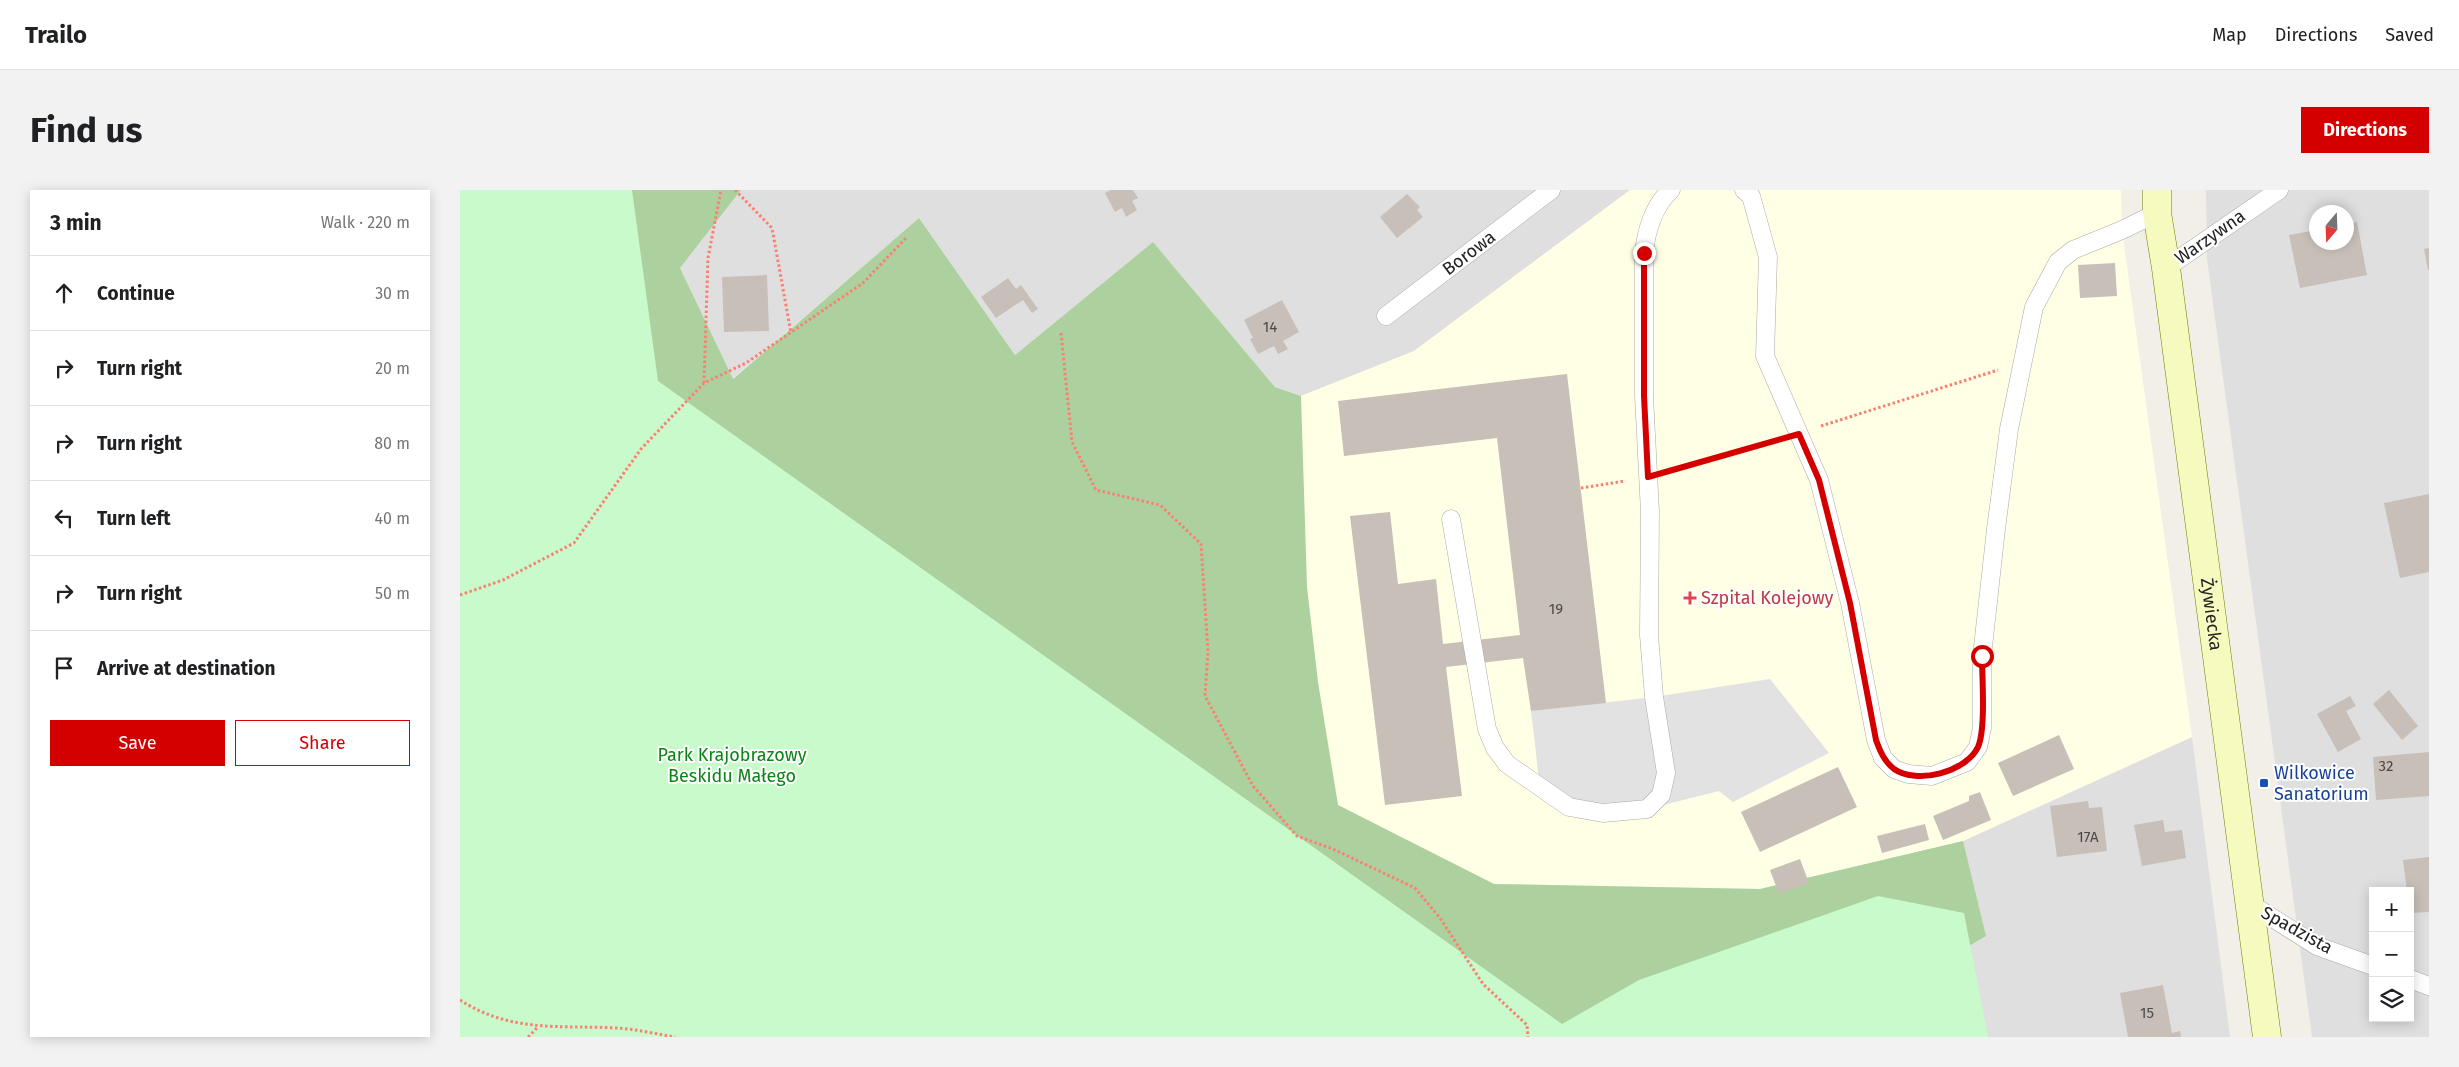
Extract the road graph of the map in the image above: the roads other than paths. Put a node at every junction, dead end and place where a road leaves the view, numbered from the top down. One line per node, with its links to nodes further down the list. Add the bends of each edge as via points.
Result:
1 (1552, 190): 7 (lane, Borowa)
2 (1671, 190): 8 (lane, via 1655,211 1645,237 1644,253 1649,635 1654,697 1666,773 1661,795 1647,809 1603,813 1570,807 1508,764 1494,748 1487,729)
3 (1744, 190): 5 (lane, via 1751,196 1768,258 1765,356 1819,480 1850,603 1876,740 1883,758 1894,769 1932,776 1967,762 1978,747 1982,728 1982,656 1996,529 2009,429 2034,307 2058,262 2073,250 2122,230)
4 (2279, 190): 6 (lane, Warzywna)
5 (2157, 201): 6 (main road, Żywiecka)
6 (2166, 268): 9 (main road, Żywiecka)
7 (1386, 316)
8 (1450, 519)
9 (2250, 903): 10 (lane, Spadzista, via 2317,946); 13 (main road, Żywiecka)
10 (2369, 965)
11 (2414, 980): 12 (lane)
12 (2429, 986)
13 (2267, 1037)

